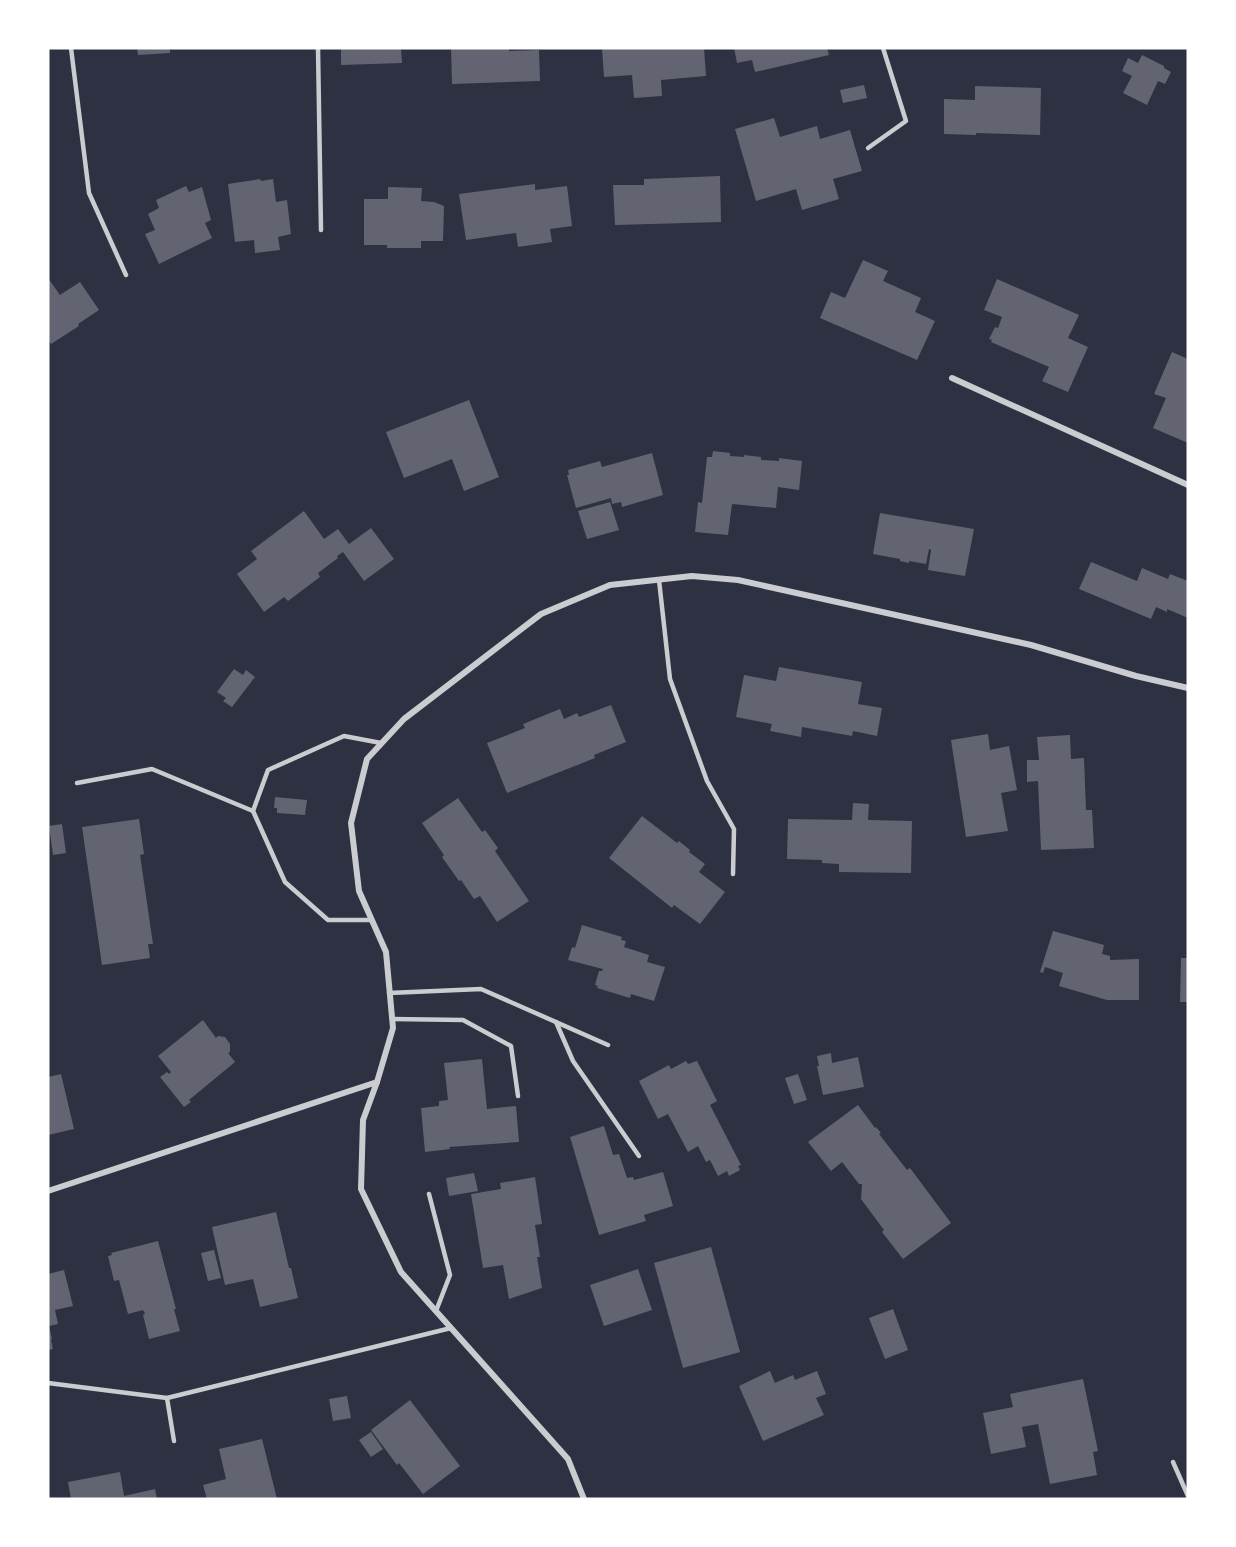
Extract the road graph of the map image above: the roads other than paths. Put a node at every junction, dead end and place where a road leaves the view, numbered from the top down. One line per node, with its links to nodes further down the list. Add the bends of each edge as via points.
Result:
1 (71, 48): 6 (lane, via 89,193)
2 (318, 48): 5 (lane)
3 (883, 48): 4 (lane, via 906,121)
4 (868, 148)
5 (321, 230)
6 (126, 274)
7 (952, 378): 8 (street)
8 (1188, 485)
9 (659, 580): 10 (street, via 692,576 738,580 1030,645); 11 (street, via 610,585 541,614 404,719); 14 (lane, via 670,679 707,781 734,829)
10 (1188, 688)
11 (381, 743): 13 (lane, via 344,736 268,770); 15 (street, via 368,759 351,823 359,891)
12 (77, 783): 13 (lane, via 152,769)
13 (253, 811): 15 (lane, via 285,882 328,920)
14 (733, 874)
15 (372, 920): 16 (street, via 386,952)
16 (389, 993): 17 (street); 18 (lane, via 481,989)
17 (392, 1019): 20 (street, via 393,1028); 21 (lane, via 463,1020 511,1046)
18 (556, 1022): 19 (lane); 22 (lane, via 573,1061)
19 (608, 1045)
20 (377, 1082): 23 (street); 25 (street, via 363,1120 362,1189 400,1272)
21 (518, 1096)
22 (639, 1156)
23 (48, 1191)
24 (429, 1194): 25 (lane, via 450,1275)
25 (436, 1311): 26 (street)
26 (451, 1328): 28 (lane); 32 (street, via 568,1459)
27 (48, 1383): 28 (lane)
28 (167, 1398): 29 (lane)
29 (174, 1441)
30 (1173, 1462): 31 (lane)
31 (1188, 1496)
32 (584, 1499)

